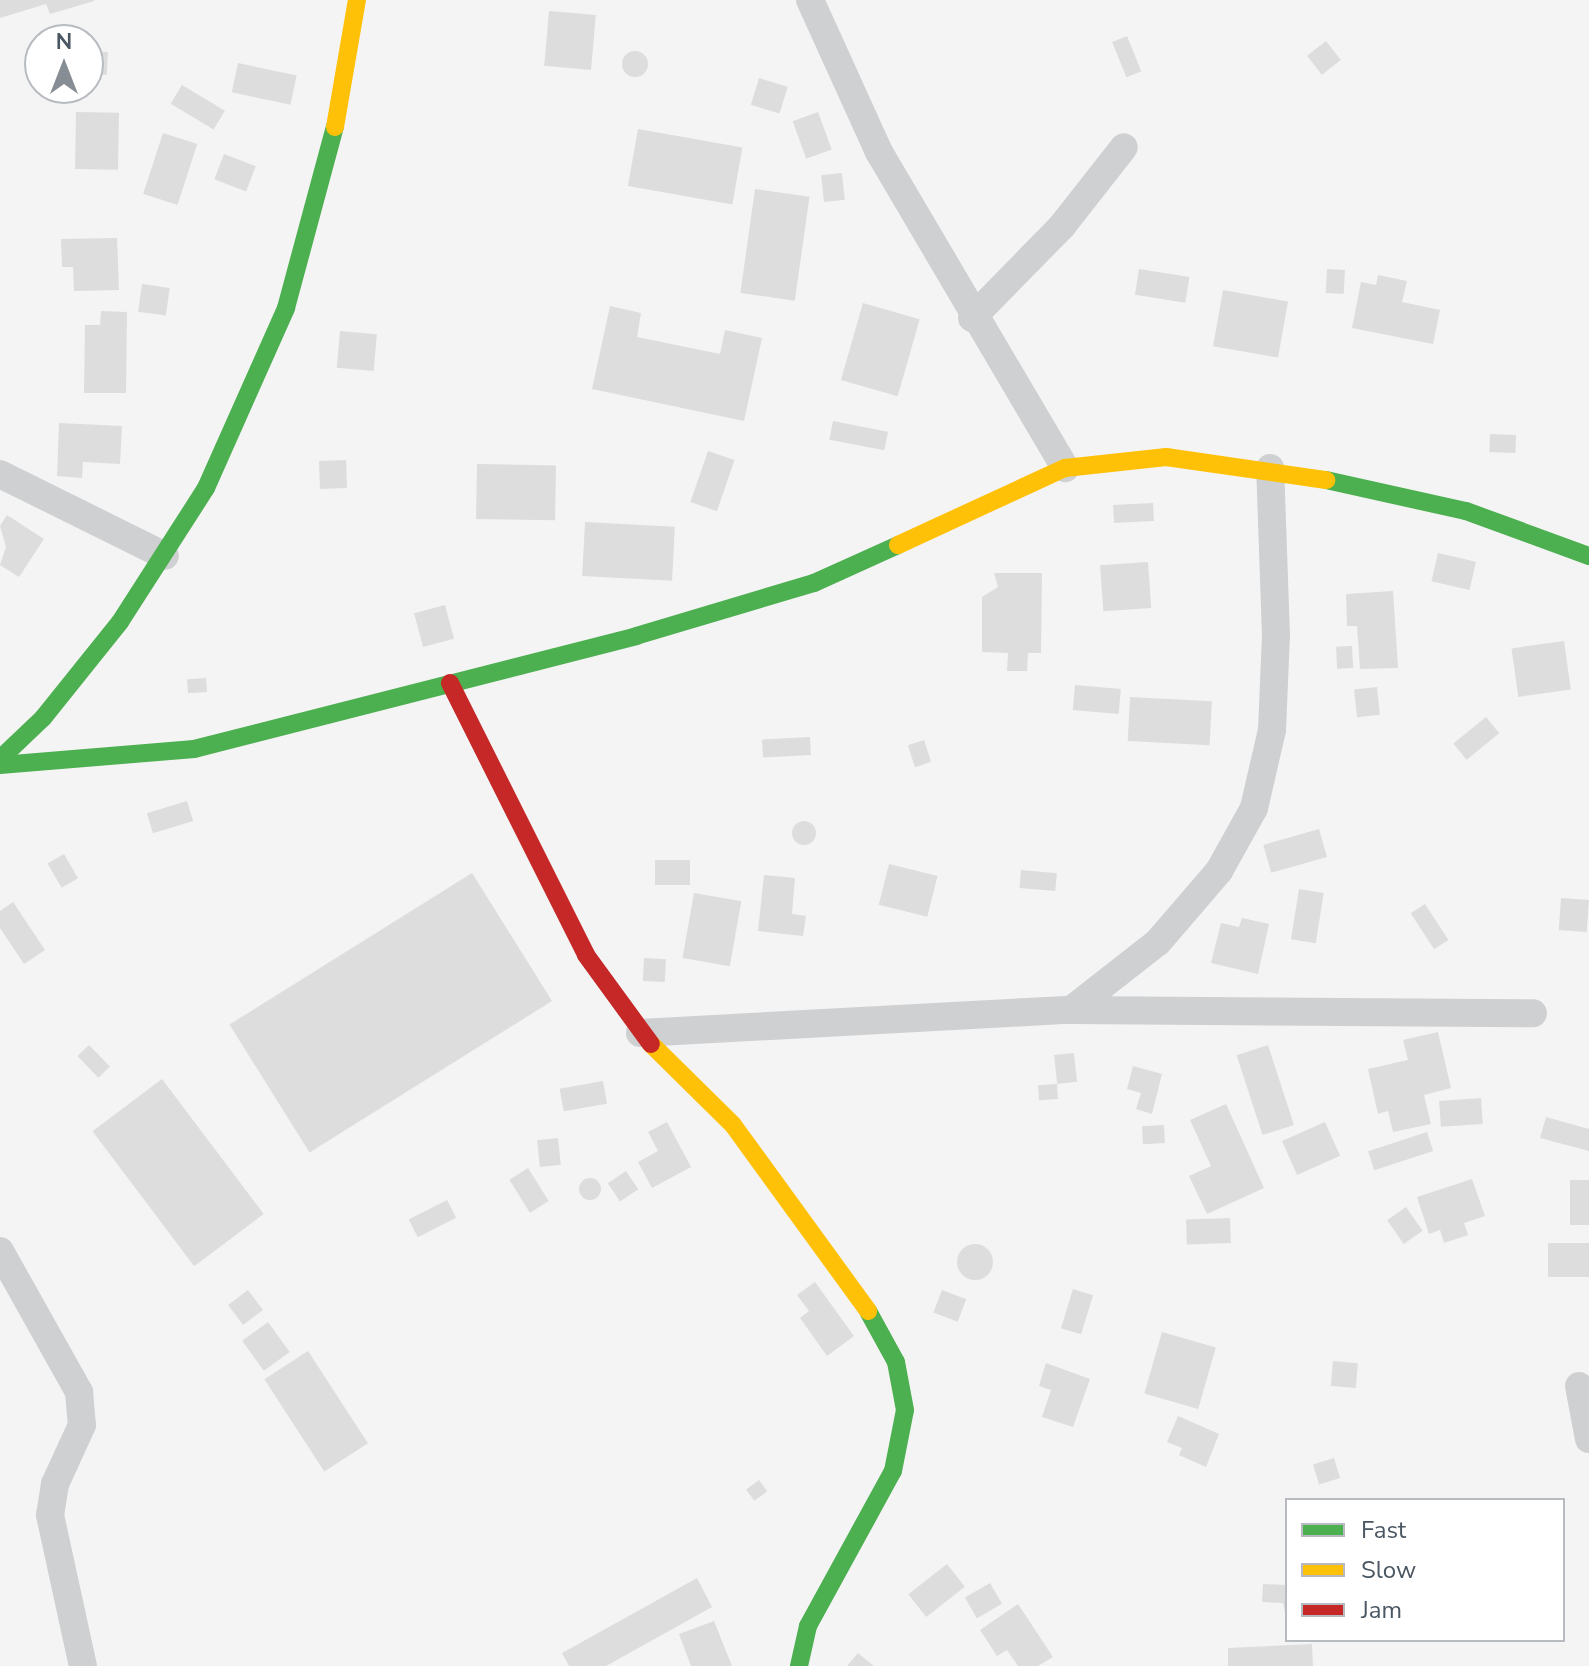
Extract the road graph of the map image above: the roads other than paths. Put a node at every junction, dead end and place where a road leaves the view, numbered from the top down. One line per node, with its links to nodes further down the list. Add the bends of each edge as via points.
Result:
1 (357, 0): 8 (street, via 339,112 286,308 206,488)
2 (810, 0): 4 (street, via 879,152)
3 (1124, 147): 4 (street, via 1062,226)
4 (972, 318): 5 (street)
5 (1065, 468): 6 (street, via 1166,457); 10 (street, via 814,583)
6 (1270, 468): 9 (street, via 1466,511); 13 (street, via 1276,636 1272,730 1254,808 1219,871 1158,942)
7 (0, 474): 8 (street)
8 (165, 556): 11 (street, via 43,718)
9 (1589, 556)
10 (450, 683): 12 (street, via 194,749); 15 (street, via 586,955)
11 (0, 759)
12 (0, 765)
13 (1071, 1010): 14 (street); 15 (street)
14 (1533, 1013)
15 (640, 1033): 20 (street, via 733,1125 885,1335 896,1362 905,1410 893,1471 808,1626)
16 (0, 1251): 19 (street, via 79,1392 82,1425 55,1484 50,1515)
17 (1579, 1386): 18 (street)
18 (1589, 1439)
19 (83, 1666)
20 (799, 1666)

